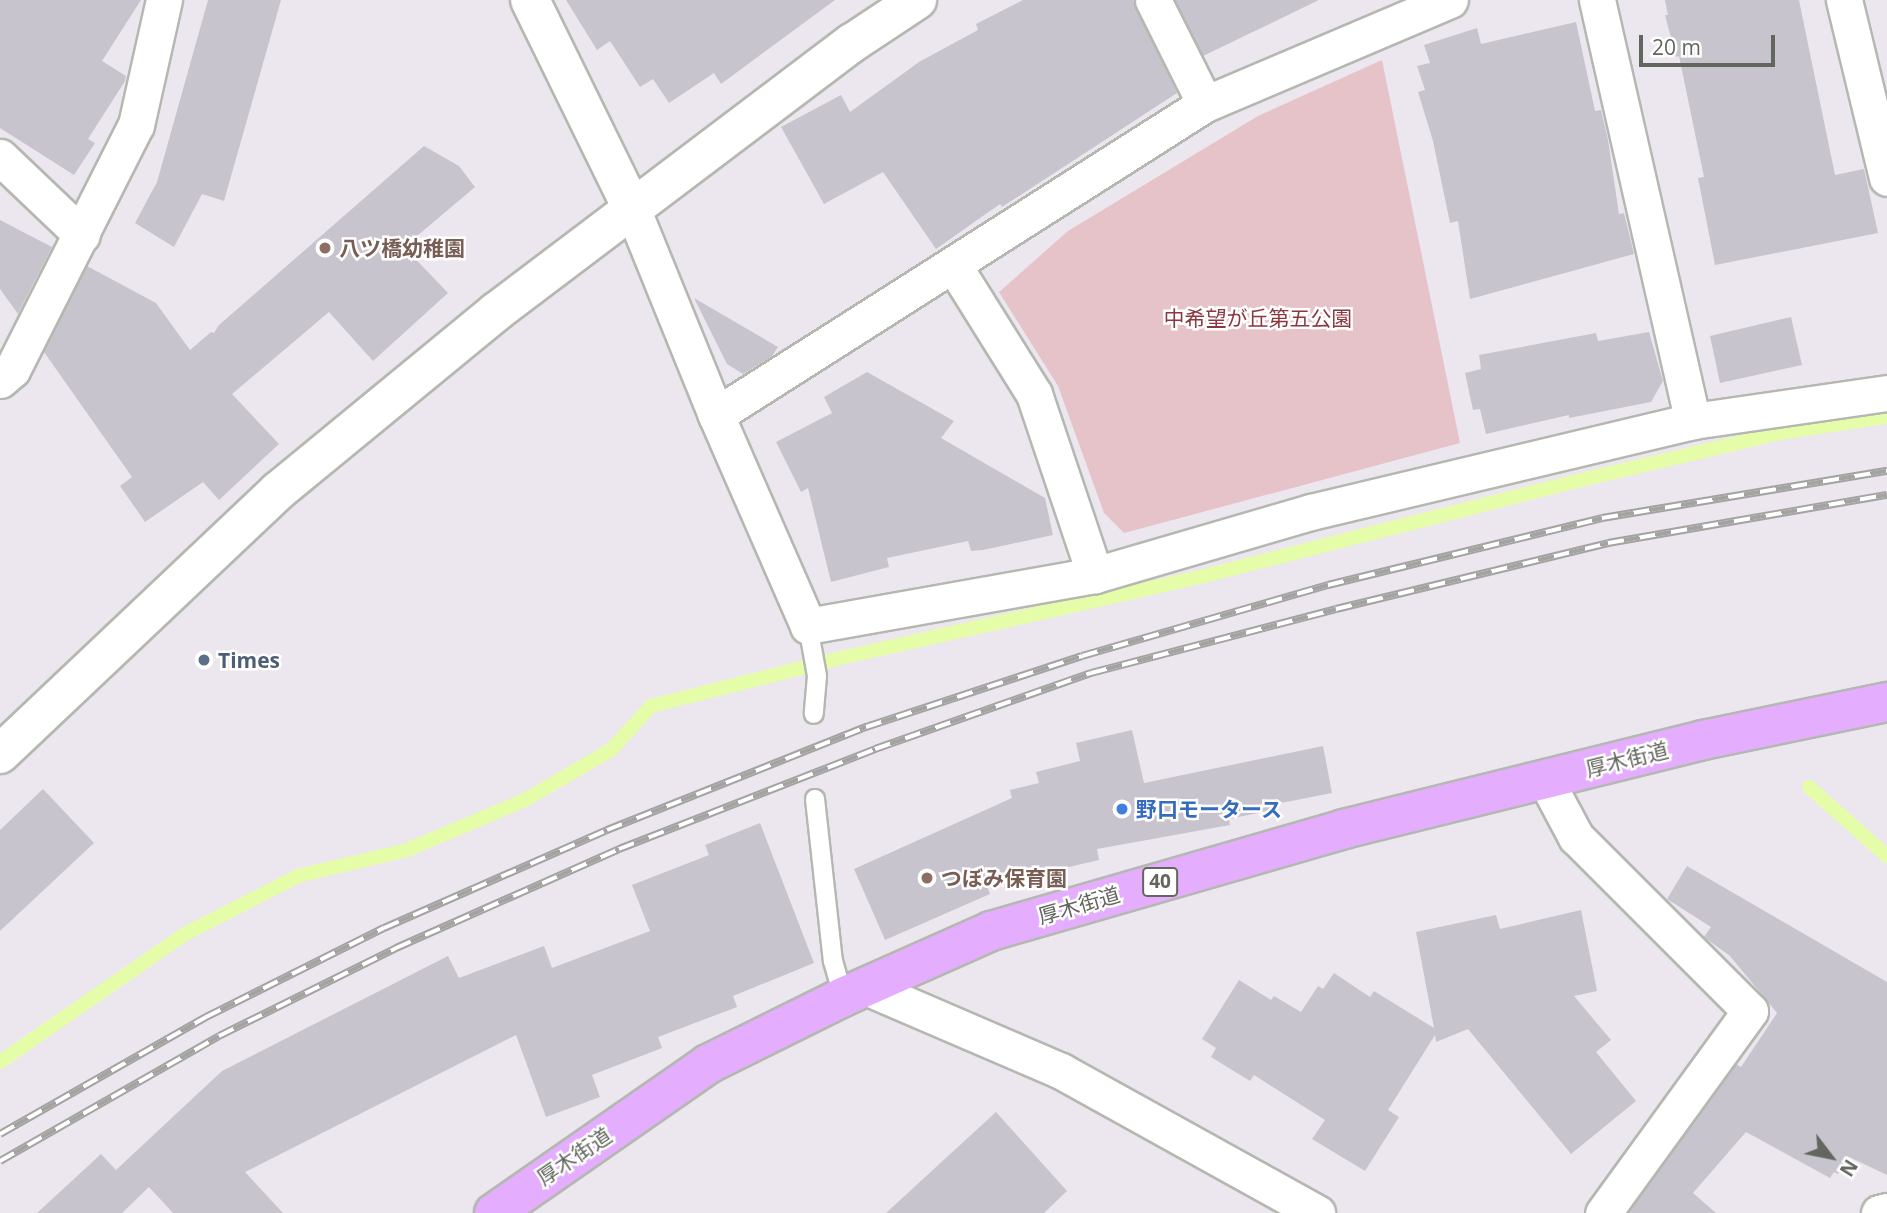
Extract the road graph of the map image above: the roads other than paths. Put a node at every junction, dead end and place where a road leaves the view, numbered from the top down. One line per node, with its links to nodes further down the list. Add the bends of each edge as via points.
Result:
1 (164, 0): 12 (street, via 136,125)
2 (530, 0): 11 (street)
3 (917, 0): 11 (street, via 852,43)
4 (1153, 0): 8 (street)
5 (1450, 0): 8 (street)
6 (1597, 0): 17 (street)
7 (1844, 0): 10 (street)
8 (1205, 104): 13 (street)
9 (0, 157): 12 (street)
10 (1887, 178)
11 (632, 208): 16 (street); 22 (street, via 496,312 278,491)
12 (82, 235): 14 (street, via 12,370)
13 (954, 266): 16 (street); 18 (street, via 1034,394)
14 (0, 380)
15 (1887, 393): 17 (street)
16 (716, 415): 19 (street)
17 (1693, 421): 18 (street, via 1311,512)
18 (1096, 575): 19 (street)
19 (808, 626): 21 (lane, via 817,676)
20 (1887, 702): 23 (main road, 厚木街道 / 40)
21 (814, 714)
22 (0, 754)
23 (1545, 779): 25 (main road, 厚木街道 / 40, via 1344,829 991,931); 29 (street, via 1576,837 1750,1011)
24 (815, 799): 25 (lane, via 833,961)
25 (854, 992): 27 (main road, 厚木街道 / 40, via 708,1064); 28 (street, via 1061,1071)
26 (1887, 1210): 30 (street)
27 (494, 1213)
28 (1317, 1213)
29 (1603, 1213)
30 (1879, 1213)

